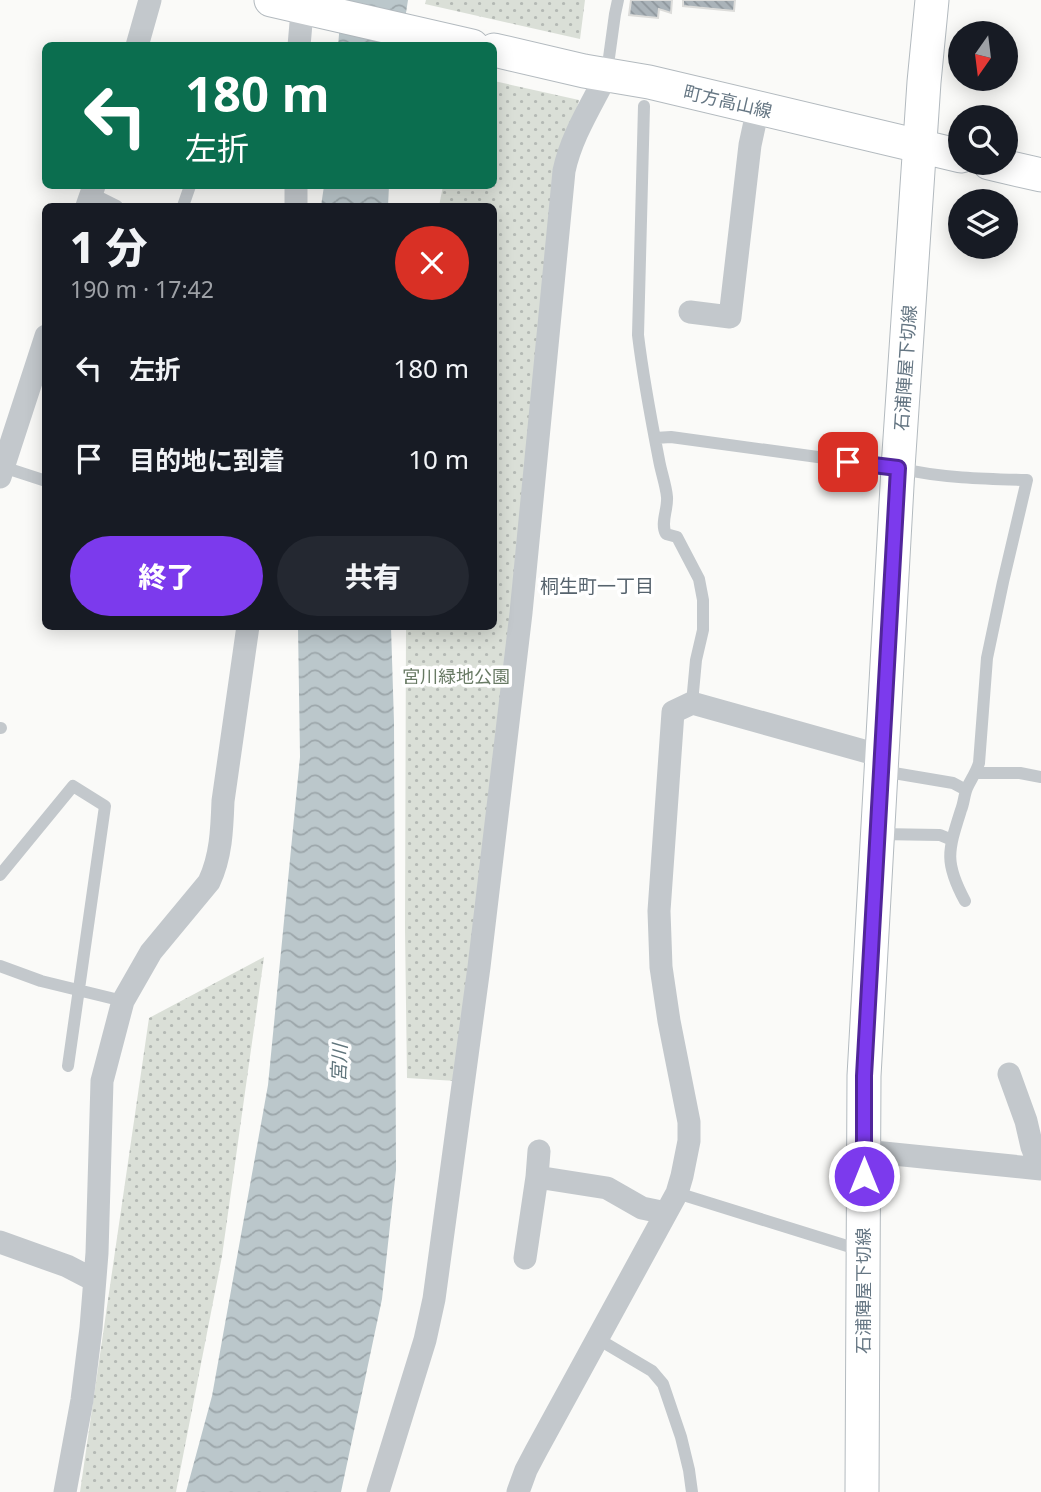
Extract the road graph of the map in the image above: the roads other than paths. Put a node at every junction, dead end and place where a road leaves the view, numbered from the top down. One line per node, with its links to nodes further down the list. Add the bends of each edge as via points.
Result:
1 (150, 0): 5 (street)
2 (618, 0): 9 (lane)
3 (932, 0): 12 (main road, 石浦陣屋下切線)
4 (298, 4): 6 (street); 7 (main road)
5 (138, 42)
6 (299, 42)
7 (455, 42)
8 (497, 51): 9 (main road, 町方高山線)
9 (595, 73): 11 (main road, 町方高山線); 50 (street, via 564,171 480,967 434,1300)
10 (644, 106): 20 (lane, via 638,335)
11 (758, 108): 12 (main road, 町方高山線); 18 (street, via 730,317)
12 (920, 146): 13 (main road, 町方高山線); 21 (main road, 石浦陣屋下切線)
13 (948, 153)
14 (1018, 170): 15 (main road)
15 (1041, 175)
16 (90, 195): 17 (lane)
17 (110, 203)
18 (690, 312)
19 (42, 348): 22 (street)
20 (655, 438): 21 (lane); 25 (lane, via 668,504 664,532 677,537 699,579 703,600)
21 (898, 468): 26 (main road, 石浦陣屋下切線); 27 (lane, via 1027,480 987,658)
22 (2, 472): 23 (lane)
23 (42, 480)
24 (247, 630): 36 (street, via 215,870 151,952)
25 (692, 703): 26 (street); 43 (street, via 673,712 659,911 661,967 689,1122 682,1176)
26 (882, 764): 29 (lane); 30 (main road, 石浦陣屋下切線)
27 (976, 773): 28 (lane); 29 (lane)
28 (1041, 776)
29 (966, 790): 31 (lane)
30 (878, 834): 31 (lane, via 940,835); 40 (main road, 石浦陣屋下切線)
31 (952, 840): 33 (lane, via 951,870)
32 (0, 875): 35 (lane, via 73,786 105,806)
33 (965, 901)
34 (0, 966): 35 (lane)
35 (78, 991): 36 (lane); 37 (lane)
36 (124, 1001): 47 (street, via 102,1081)
37 (68, 1066)
38 (1009, 1074): 41 (street)
39 (539, 1151): 42 (street)
40 (864, 1151): 41 (street); 45 (main road, 石浦陣屋下切線)
41 (1041, 1169)
42 (537, 1177): 43 (street, via 607,1188 642,1208); 46 (street)
43 (672, 1203): 45 (lane); 48 (street)
44 (0, 1242): 47 (street)
45 (864, 1251): 53 (main road, 石浦陣屋下切線)
46 (524, 1258)
47 (94, 1280): 49 (street, via 82,1400)
48 (598, 1339): 51 (street); 52 (lane, via 652,1371 663,1384 681,1437)
49 (65, 1492)
50 (378, 1492)
51 (518, 1492)
52 (692, 1492)
53 (862, 1492)

